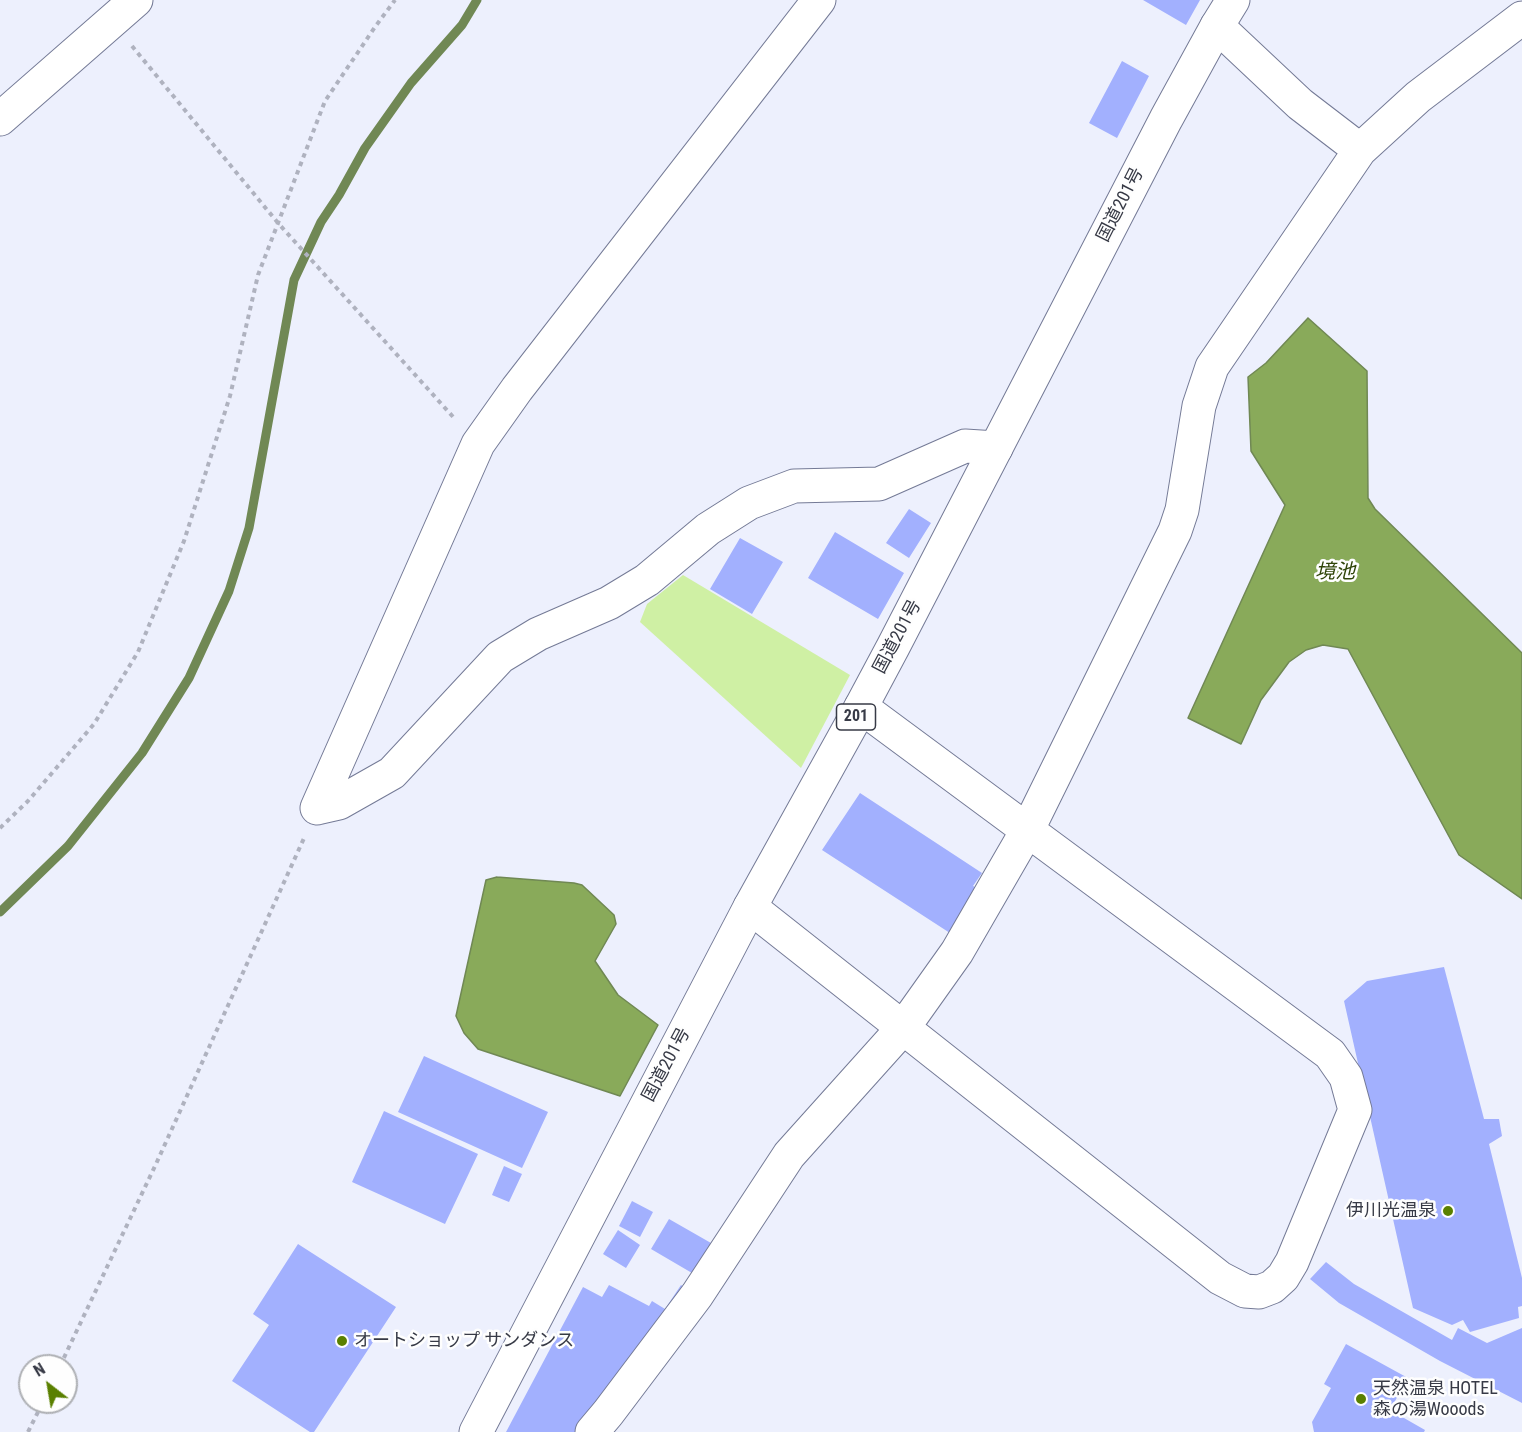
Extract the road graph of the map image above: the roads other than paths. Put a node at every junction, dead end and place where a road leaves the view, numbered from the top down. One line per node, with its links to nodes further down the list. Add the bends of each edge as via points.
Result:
1 (136, 0): 5 (main road)
2 (819, 0): 7 (main road, via 478,444 317,808 339,803 392,773 500,657 647,580 708,529 749,503 794,486 879,484 965,446)
3 (1225, 13): 6 (main road, via 1300,104); 7 (main road, 国道201号 / 201)
4 (1522, 18): 6 (main road, via 1418,97)
5 (0, 119)
6 (1360, 150): 9 (main road, via 1212,367 1199,406 1175,531)
7 (996, 448): 8 (main road, 国道201号 / 201)
8 (861, 707): 9 (main road); 10 (main road, 国道201号 / 201)
9 (1028, 830): 11 (main road, via 957,952); 11 (main road, via 1330,1054 1346,1077 1355,1110 1283,1277 1259,1292 1245,1291 1220,1278)
10 (750, 907): 11 (main road); 12 (main road, 国道201号 / 201)
11 (903, 1028): 13 (main road, via 789,1155 697,1295)
12 (476, 1432)
13 (592, 1432)

